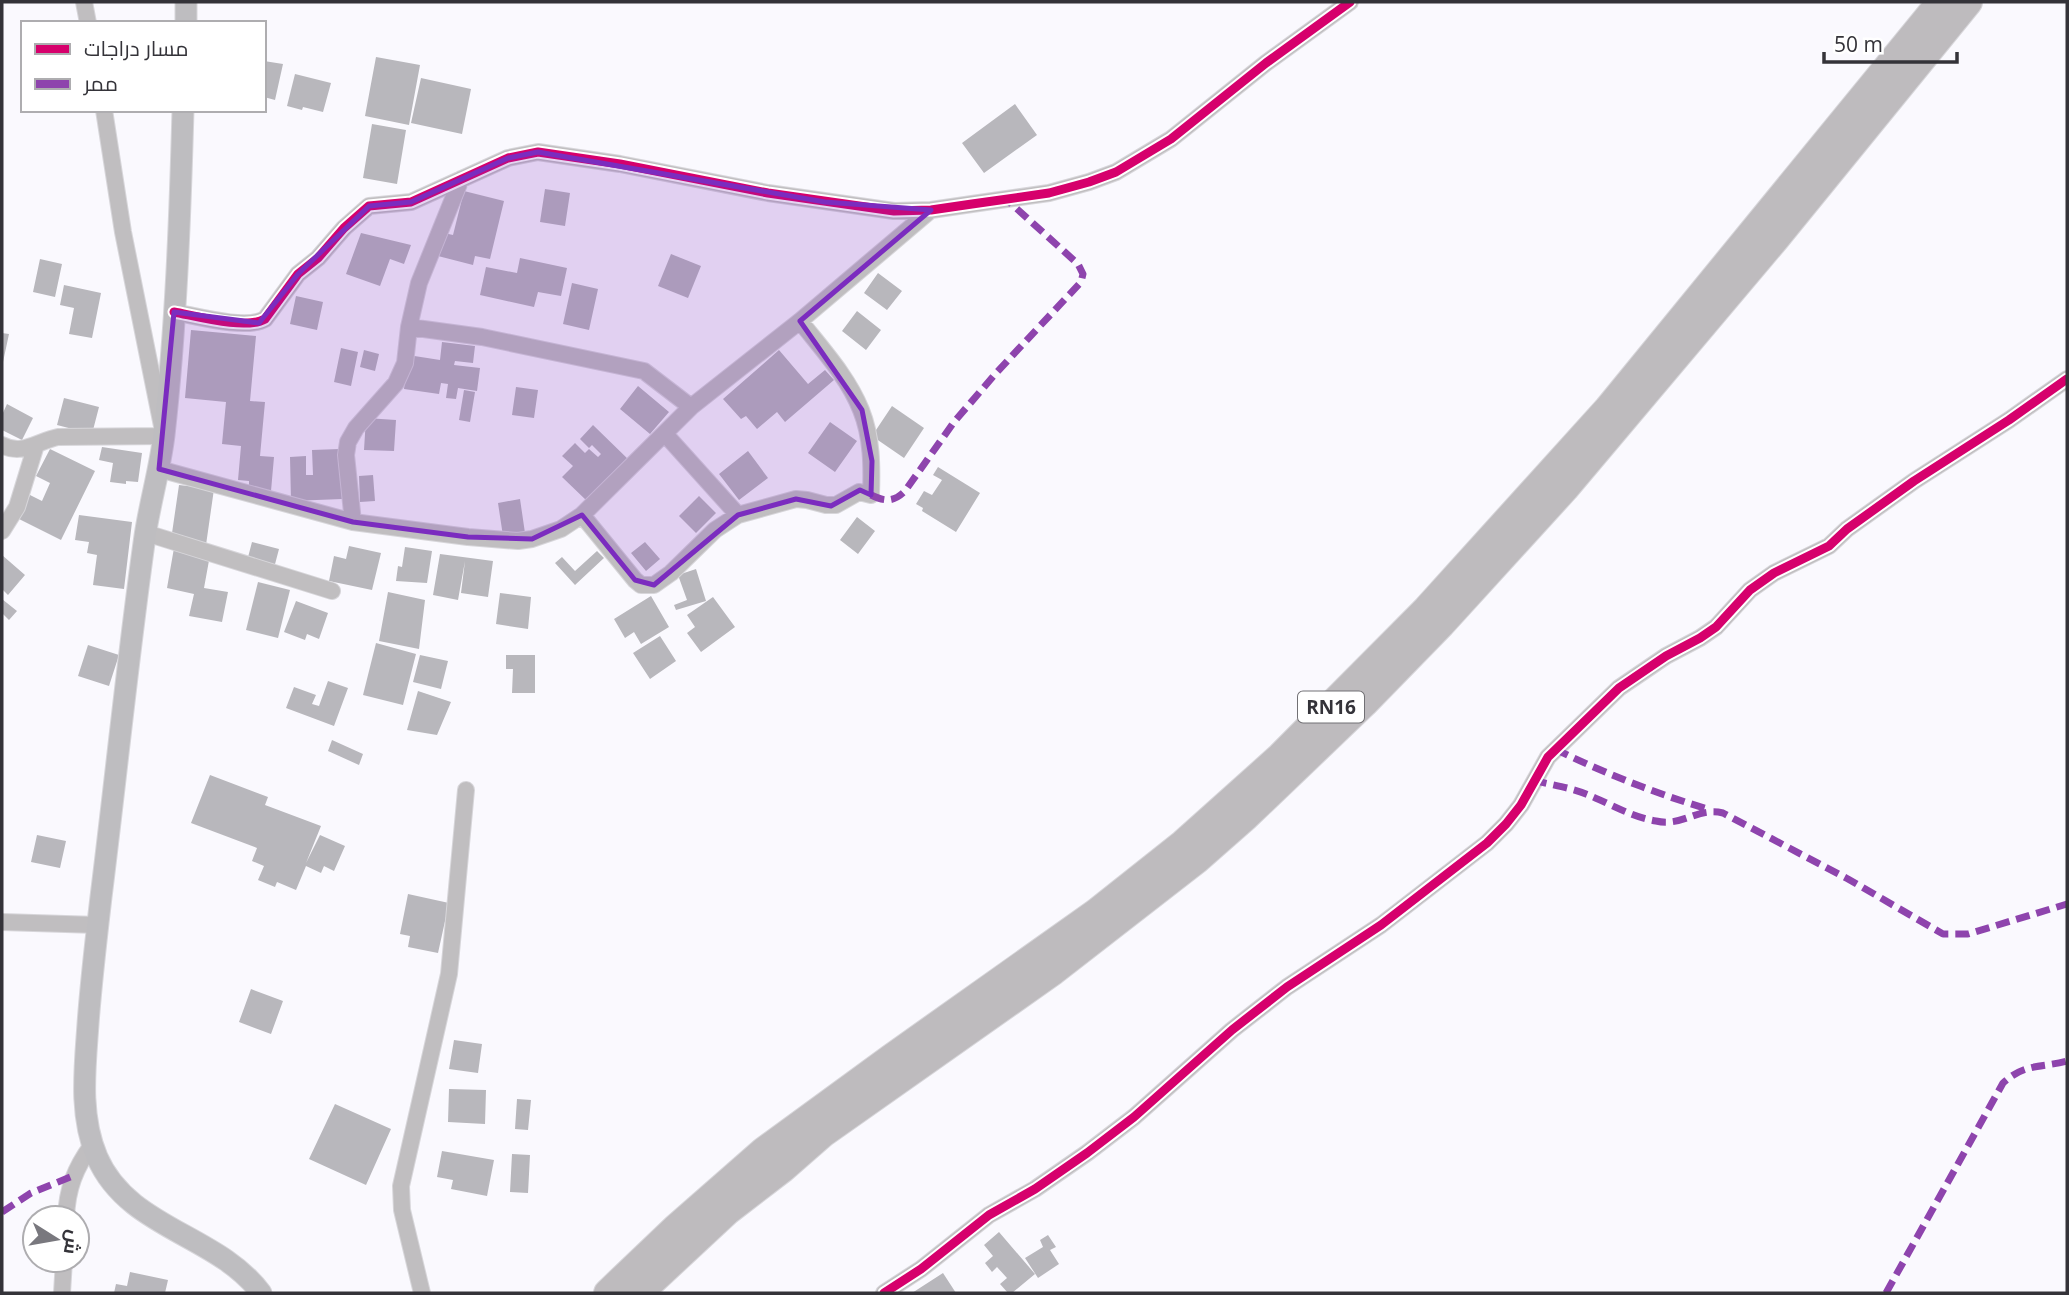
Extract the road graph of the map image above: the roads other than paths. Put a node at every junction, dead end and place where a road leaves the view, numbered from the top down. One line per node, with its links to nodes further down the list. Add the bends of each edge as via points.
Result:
1 (84, 2): 6 (street)
2 (186, 2): 7 (main road)
3 (1350, 2): 11 (street, via 1171,139 1116,172 1049,192)
4 (1941, 2): 37 (highway, RN16, via 1591,428 1427,609 1288,750 1183,844 1096,913 764,1151)
5 (1968, 2): 38 (highway, RN16, via 1565,488 1364,704 1196,860 1053,971 824,1133 727,1211)
6 (89, 21)
7 (186, 21)
8 (104, 112): 18 (street)
9 (183, 112): 12 (main road)
10 (461, 179): 11 (street, via 508,158 538,152 802,198 894,211); 12 (street, via 411,202 369,206 298,274 260,323); 14 (street, via 419,283)
11 (931, 210): 13 (street)
12 (174, 312): 18 (main road)
13 (800, 321): 16 (street); 23 (street, via 843,376 862,410 872,461 871,495 859,492 831,506 796,499)
14 (409, 327): 16 (street, via 482,337 644,372); 24 (street, via 405,363 397,383 348,442 345,455)
15 (2067, 379): 39 (street, via 1914,481 1829,546 1773,573 1716,627 1619,688 1548,757 1521,805 1487,843 1381,925 1287,987 1087,1153 989,1215)
16 (691, 407): 17 (street)
17 (665, 434): 22 (street); 23 (street)
18 (164, 436): 20 (street, via 58,437); 21 (main road)
19 (2, 445): 20 (street, via 18,450)
20 (36, 445): 25 (street, via 17,507)
21 (159, 469): 24 (street); 26 (main road)
22 (582, 515): 23 (street, via 635,580 648,586 671,573 715,530); 24 (street, via 561,529 518,541)
23 (738, 515)
24 (353, 522)
25 (2, 531)
26 (146, 533): 27 (street); 30 (main road)
27 (332, 592)
28 (466, 790): 36 (street, via 449,974 401,1186 401,1210)
29 (2, 922): 30 (street)
30 (97, 925): 31 (main road, via 84,1096)
31 (92, 1145): 32 (street, via 73,1176); 35 (main road, via 113,1184 129,1201 240,1269)
32 (67, 1204)
33 (63, 1274): 34 (street)
34 (62, 1293)
35 (261, 1293)
36 (422, 1293)
37 (608, 1293)
38 (639, 1293)
39 (884, 1293)

